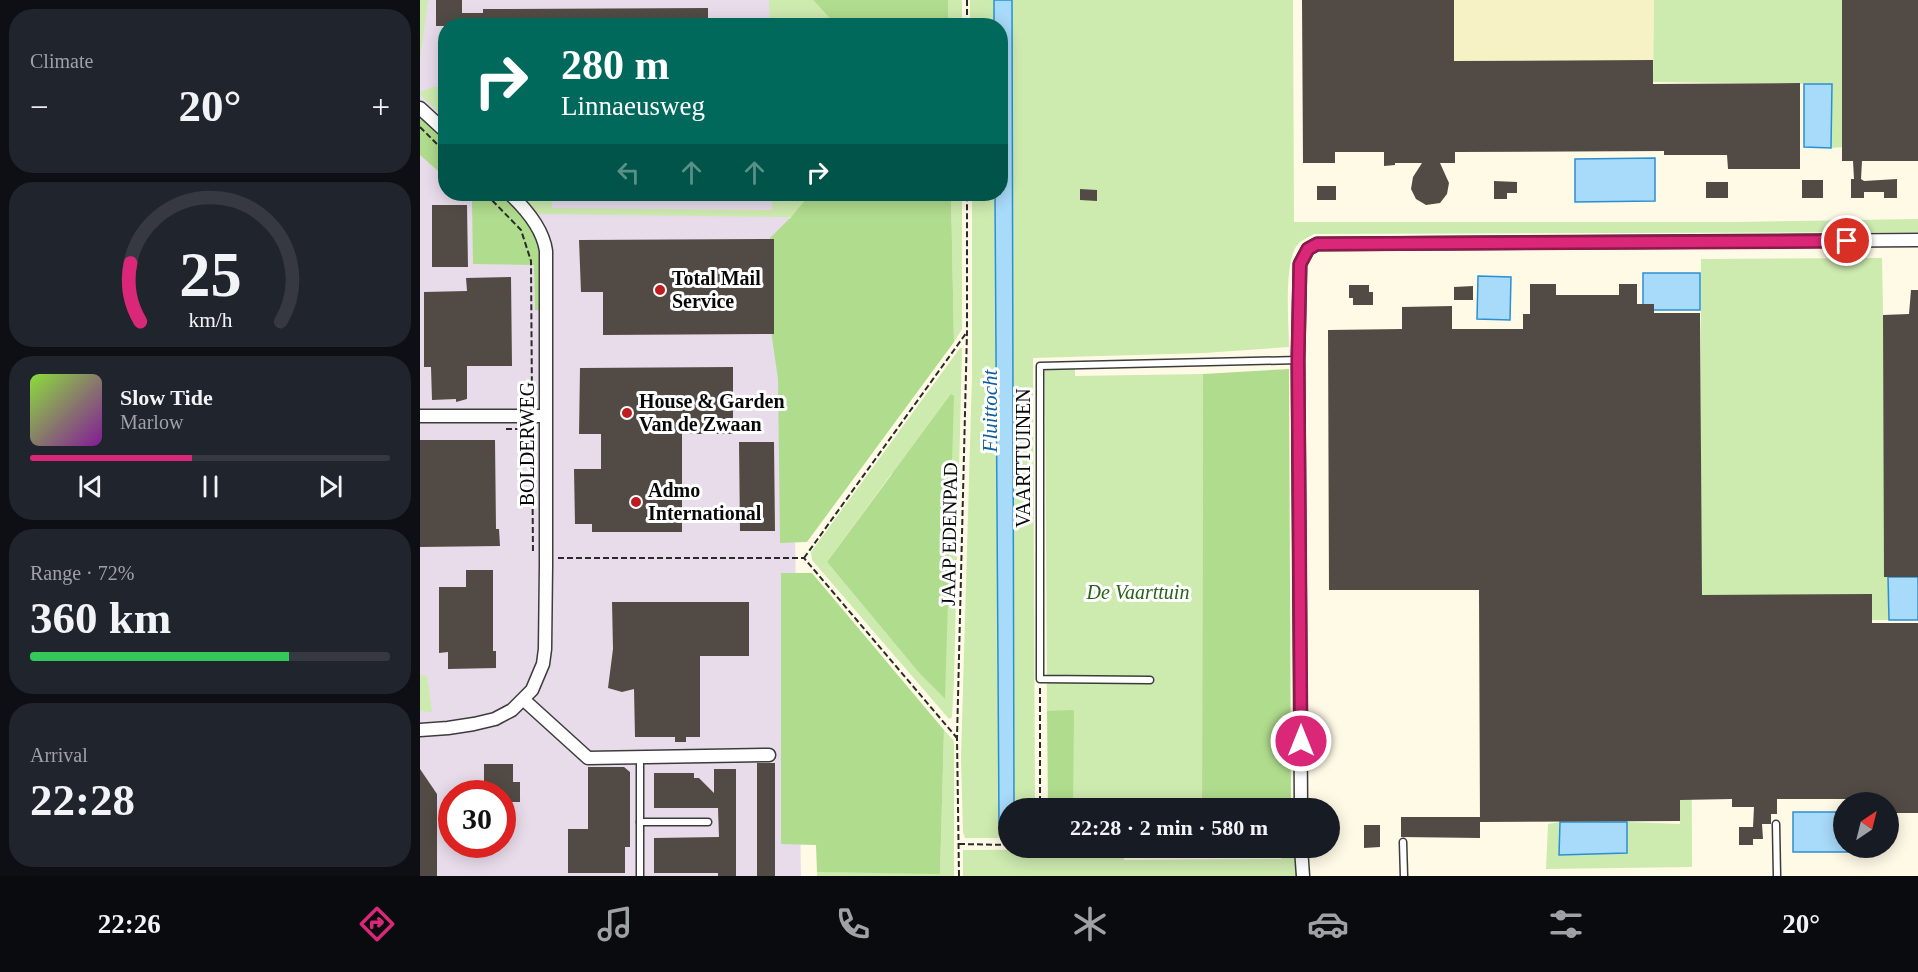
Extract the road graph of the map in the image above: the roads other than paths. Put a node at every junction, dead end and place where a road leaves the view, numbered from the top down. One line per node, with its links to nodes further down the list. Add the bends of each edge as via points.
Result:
1 (420, 108): 2 (street)
2 (438, 125)
3 (518, 201): 7 (street, BOLDERWEG, via 537,227 546,251)
4 (1918, 240): 5 (street, via 1317,244 1308,249 1300,264)
5 (1298, 360): 8 (lane, VAARTTUINEN, via 1040,366 1040,679); 13 (street)
6 (420, 416): 7 (street)
7 (536, 420): 9 (street, BOLDERWEG, via 546,558 546,649 539,677)
8 (1149, 680)
9 (524, 700): 10 (street, BOLDERWEG, via 495,719); 12 (street, via 588,758)
10 (420, 730)
11 (769, 755): 12 (street)
12 (640, 757): 14 (lane)
13 (1301, 798)
14 (640, 822): 15 (lane); 20 (lane)
15 (708, 822)
16 (1776, 824): 22 (lane)
17 (1403, 842): 21 (lane)
18 (1302, 858): 19 (street)
19 (1303, 874)
20 (640, 876)
21 (1404, 876)
22 (1778, 876)

